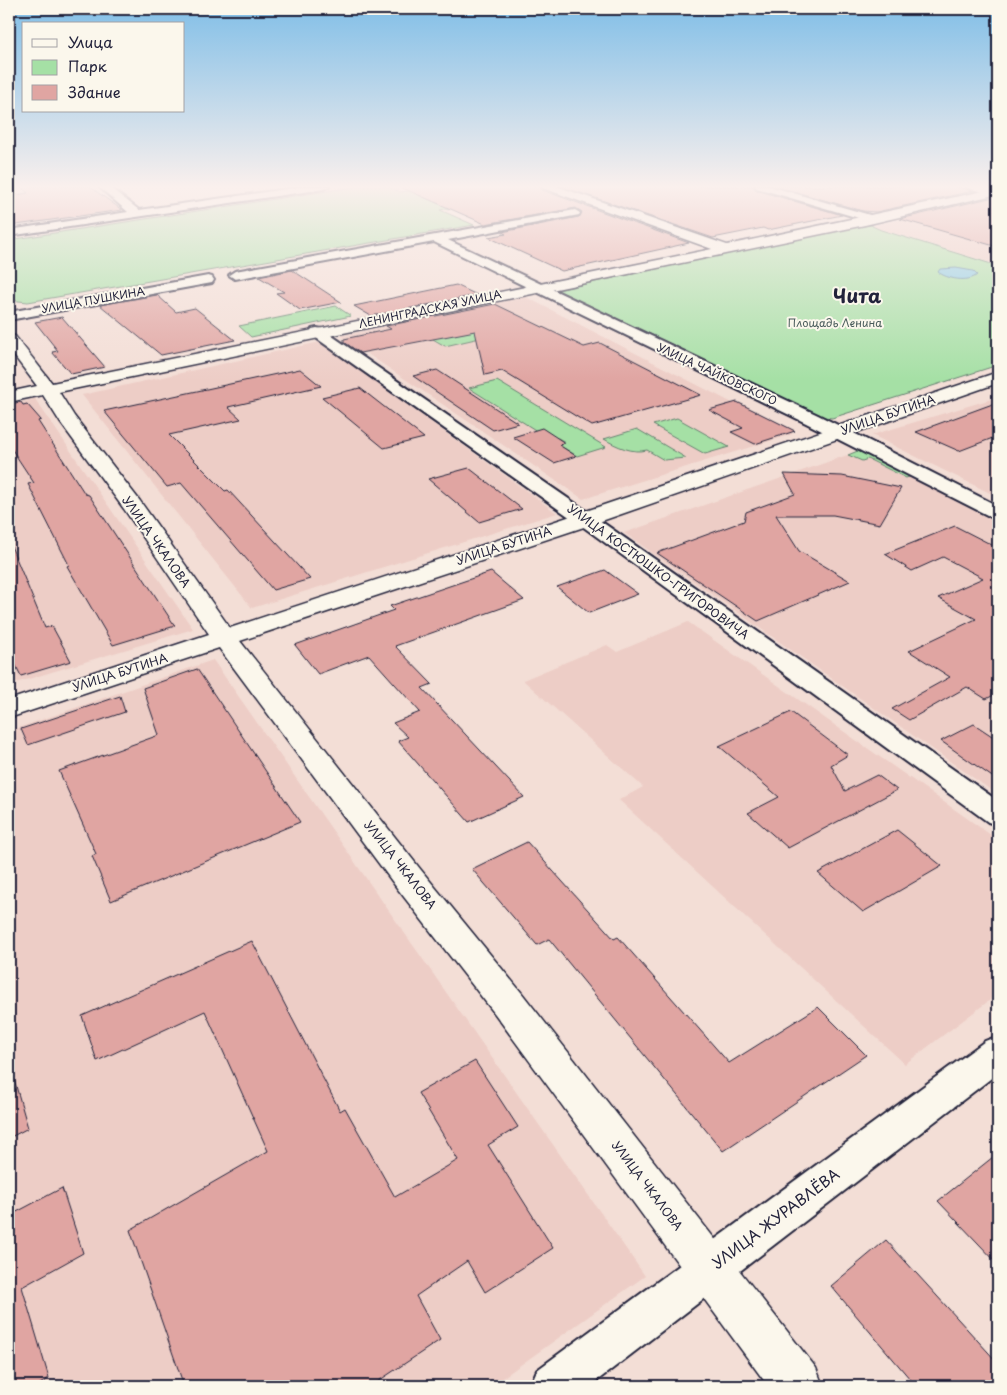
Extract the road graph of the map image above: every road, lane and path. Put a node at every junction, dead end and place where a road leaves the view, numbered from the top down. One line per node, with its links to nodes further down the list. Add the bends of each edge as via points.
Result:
1 (364, 251): 4 (street)
2 (462, 251): 6 (street, УЛИЦА ЧАЙКОВСКОГО)
3 (715, 251): 6 (main road, ЛЕНИНГРАДСКАЯ УЛИЦА)
4 (235, 275)
5 (208, 280): 7 (street, УЛИЦА ПУШКИНА)
6 (537, 287): 8 (main road, ЛЕНИНГРАДСКАЯ УЛИЦА); 13 (street, УЛИЦА ЧАЙКОВСКОГО)
7 (9, 316)
8 (317, 332): 11 (main road, ЛЕНИНГРАДСКАЯ УЛИЦА); 15 (street, УЛИЦА КОСТЮШКО-ГРИГОРОВИЧА)
9 (9, 339): 11 (main road, УЛИЦА ЧКАЛОВА)
10 (998, 377): 13 (main road, УЛИЦА БУТИНА)
11 (48, 389): 12 (main road, ЛЕНИНГРАДСКАЯ УЛИЦА); 16 (main road, УЛИЦА ЧКАЛОВА)
12 (9, 397)
13 (837, 433): 14 (street, УЛИЦА ЧАЙКОВСКОГО); 15 (main road, УЛИЦА БУТИНА)
14 (998, 513)
15 (585, 519): 16 (main road, УЛИЦА БУТИНА); 18 (street, УЛИЦА КОСТЮШКО-ГРИГОРОВИЧА)
16 (225, 638): 17 (main road, УЛИЦА БУТИНА); 20 (main road, УЛИЦА ЧКАЛОВА)
17 (9, 709)
18 (998, 815)
19 (998, 1052): 20 (street, УЛИЦА ЖУРАВЛЁВА)
20 (710, 1269): 21 (street, УЛИЦА ЖУРАВЛЁВА); 22 (main road, УЛИЦА ЧКАЛОВА)
21 (553, 1386)
22 (798, 1386)

